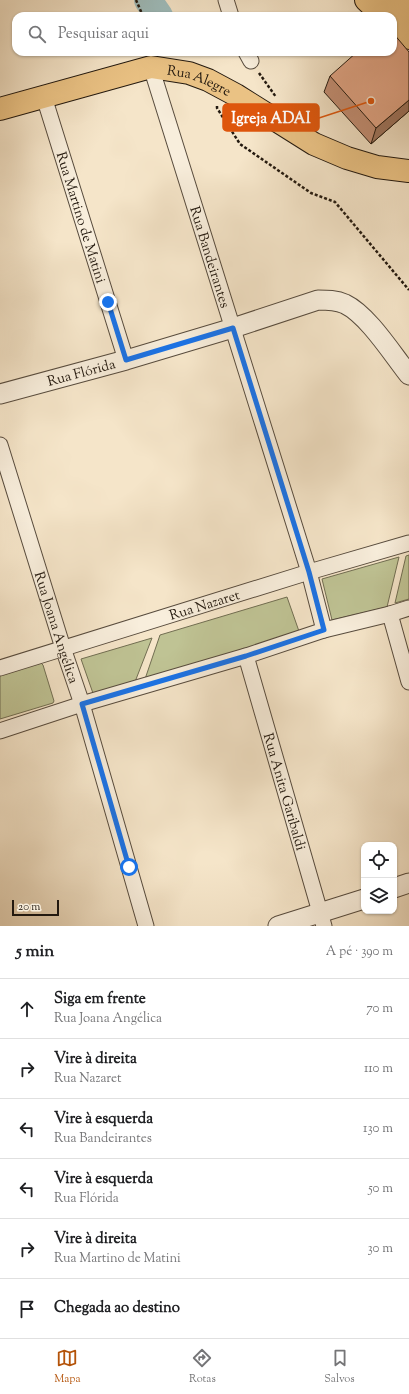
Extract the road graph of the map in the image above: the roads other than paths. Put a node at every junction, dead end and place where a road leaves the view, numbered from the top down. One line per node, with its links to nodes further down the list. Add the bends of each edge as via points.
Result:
1 (226, 0): 4 (street)
2 (366, 0): 5 (main road)
3 (392, 0): 6 (main road)
4 (230, 12)
5 (379, 12)
6 (409, 14)
7 (397, 28): 8 (main road)
8 (409, 38)
9 (151, 67): 10 (main road, Rua Alegre); 12 (main road, Rua Alegre, via 189,73 208,80 314,144 347,158 377,167); 13 (street, Rua Bandeirantes)
10 (44, 97): 11 (main road, Rua Alegre); 14 (street, Rua Martino de Matini)
11 (0, 110)
12 (409, 171)
13 (233, 328): 14 (street, Rua Flórida); 15 (street, Rua Flórida, via 318,300 345,304 365,319); 19 (street, Rua Bandeirantes)
14 (126, 360): 16 (street, Rua Flórida)
15 (409, 375)
16 (0, 394)
17 (0, 445): 23 (street, Rua Joana Angélica)
18 (409, 543): 19 (street, Rua Nazaret)
19 (309, 572): 22 (street, Rua Bandeirantes); 23 (street, Rua Nazaret)
20 (409, 608): 21 (street)
21 (390, 614): 22 (street); 26 (street)
22 (324, 630): 24 (street)
23 (63, 648): 25 (street, Rua Nazaret); 27 (street, Rua Joana Angélica)
24 (246, 656): 27 (street); 32 (street, Rua Anita Garibaldi)
25 (0, 668)
26 (409, 682)
27 (82, 704): 28 (street); 33 (street, Rua Joana Angélica)
28 (0, 730)
29 (409, 883): 30 (street)
30 (397, 887)
31 (361, 900): 32 (street)
32 (322, 920): 34 (street)
33 (146, 926)
34 (278, 926)

